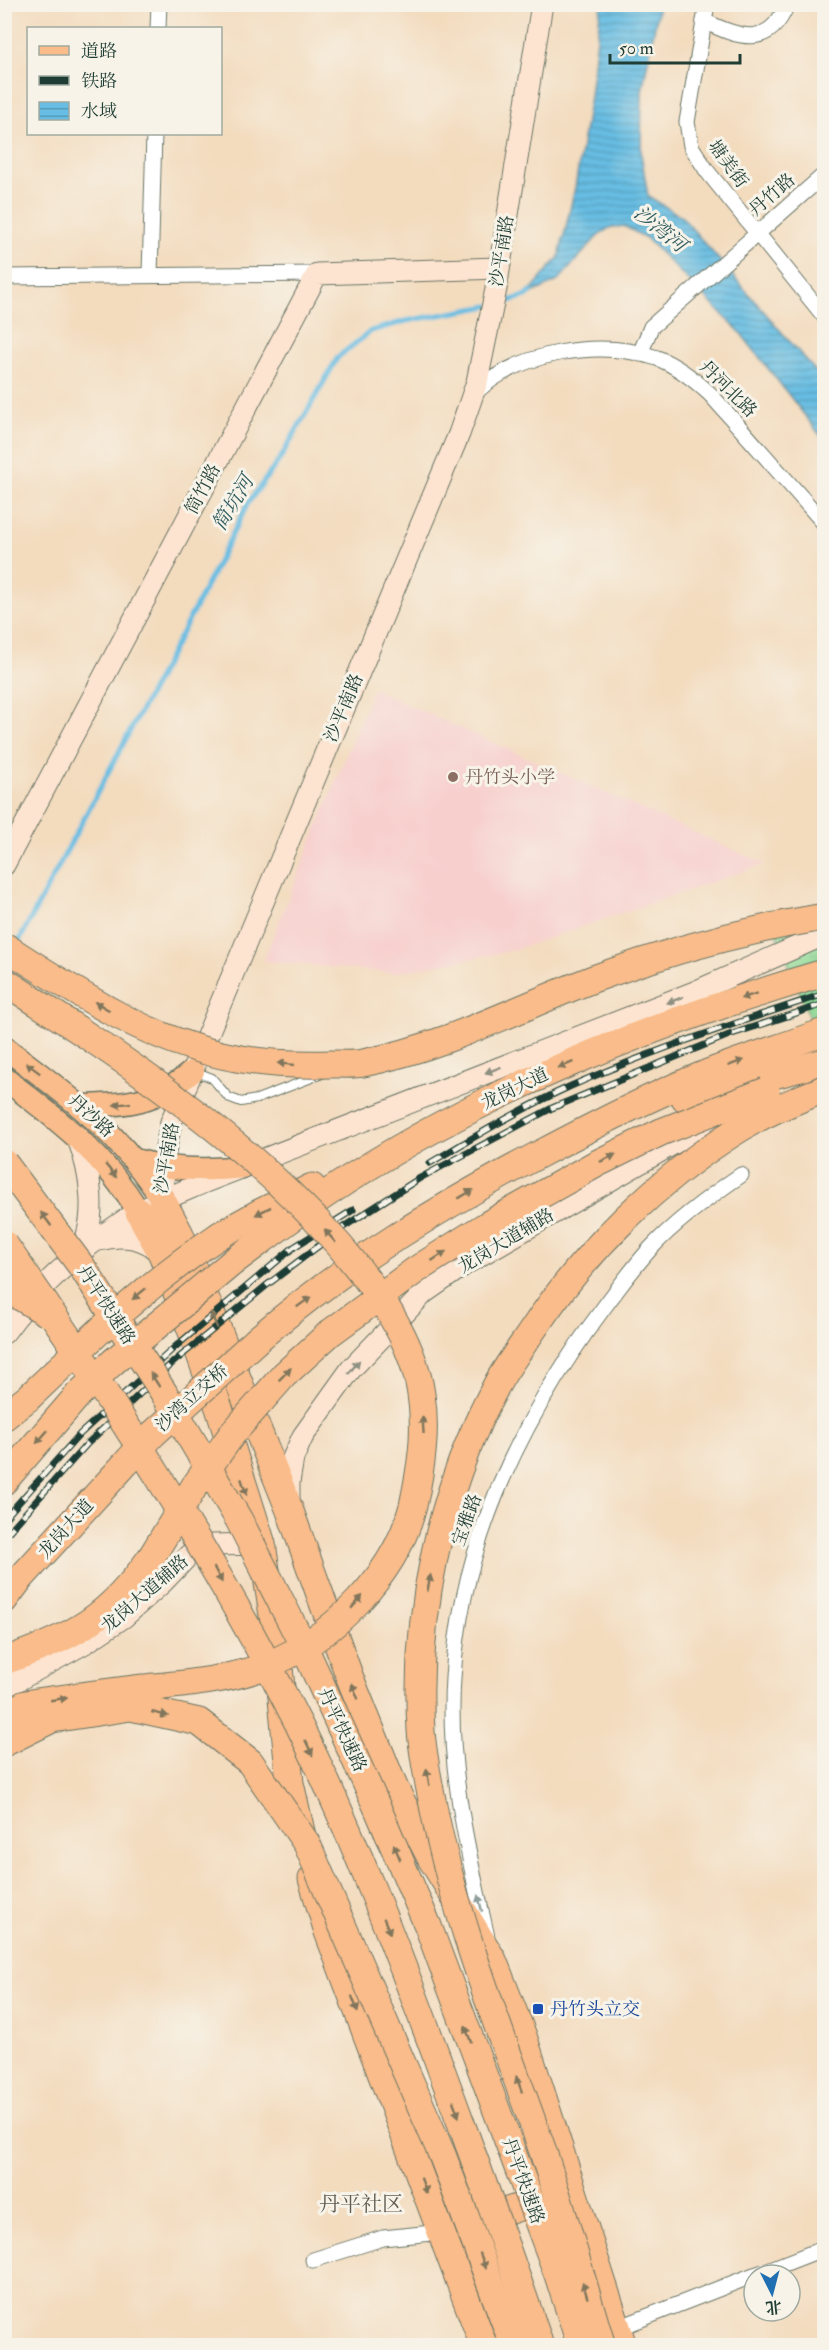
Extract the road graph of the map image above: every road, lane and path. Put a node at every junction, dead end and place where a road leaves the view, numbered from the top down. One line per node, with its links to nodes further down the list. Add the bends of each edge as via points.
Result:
1 (159, 4): 6 (street)
2 (542, 4): 10 (main road, 沙平南路)
3 (707, 4): 5 (street, 塘美街)
4 (788, 4): 5 (street, via 776,26 766,34 728,33)
5 (704, 21): 9 (street, 塘美街, via 687,122 691,146)
6 (158, 27)
7 (154, 135): 12 (street)
8 (825, 175): 9 (street, 丹竹路)
9 (757, 233): 14 (street, 塘美街); 15 (street, 丹竹路, via 651,327)
10 (499, 268): 11 (main road); 16 (main road, 沙平南路)
11 (317, 274): 12 (street); 18 (main road, 简竹路)
12 (150, 275): 13 (street)
13 (4, 277)
14 (825, 316)
15 (640, 354): 16 (street, 丹河北路, via 595,350 552,356 506,370); 17 (street, 丹河北路, via 659,359 692,377)
16 (472, 396): 32 (main road, 沙平南路)
17 (825, 523)
18 (4, 865)
19 (779, 916): 26 (lane, via 655,949)
20 (825, 917): 22 (highway, one-way to 22, bridge, via 779,924 688,947 593,979 450,1039 361,1063 297,1065 235,1058 179,1042 118,1015)
21 (825, 935): 40 (main road, one-way to 40, via 692,993)
22 (4, 946)
23 (825, 963): 27 (highway)
24 (825, 973): 27 (highway, 龙岗大道)
25 (4, 981): 62 (highway, one-way to 25, bridge, via 25,1704 208,1681 265,1666 312,1641 351,1609 386,1568 408,1524 424,1444 421,1392 410,1353 363,1274 312,1215 197,1112)
26 (559, 983)
27 (780, 986): 43 (highway, 龙岗大道, one-way to 43, via 694,1014 558,1068)
28 (825, 1032): 38 (highway, one-way to 28, via 708,1073)
29 (4, 1047): 37 (main road, 丹沙路, one-way to 29)
30 (379, 1051): 32 (lane, via 280,1091 241,1102 228,1097 212,1078)
31 (825, 1062): 38 (highway)
32 (193, 1071): 37 (main road, one-way to 37, via 157,1096 131,1103); 40 (main road, via 204,1111 228,1135 263,1146); 44 (main road, 沙平南路, via 171,1122)
33 (825, 1072): 36 (main road, 龙岗大道辅路)
34 (4, 1078): 39 (main road, 丹沙路)
35 (825, 1089): 73 (highway, one-way to 35, bridge, via 472,1954 439,1833 421,1733 421,1642 429,1583 449,1503 476,1426 498,1383 555,1296 606,1237 694,1159 740,1128)
36 (766, 1091): 57 (main road, 龙岗大道辅路, one-way to 36, via 293,1458 303,1436 351,1369 424,1293 467,1263); 60 (highway, one-way to 36, bridge, via 81,1629 109,1608 135,1581 233,1433 284,1374 330,1333 487,1225 596,1164 660,1132)
37 (81, 1106): 41 (main road, 丹沙路)
38 (605, 1119): 55 (highway, 沙湾立交桥, one-way to 38, bridge, via 284,1316 372,1251 475,1188)
39 (77, 1136): 47 (main road, 丹沙路, one-way to 47); 50 (main road, via 88,1174 90,1204 87,1234)
40 (317, 1138): 45 (main road)
41 (135, 1160): 44 (main road); 47 (main road, 丹沙路)
42 (4, 1163): 77 (highway, 丹平快速路, one-way to 42, bridge, via 429,1926 304,1649 239,1520 164,1393 82,1267)
43 (375, 1163): 54 (highway, one-way to 54, bridge, via 261,1212 180,1261 118,1311); 56 (highway, 龙岗大道, one-way to 56, bridge, via 234,1261 113,1362 79,1394)
44 (163, 1166): 45 (main road); 47 (main road, 沙平南路)
45 (243, 1167): 47 (main road)
46 (741, 1175): 64 (street, 宝雅路, via 650,1249 572,1351 520,1439 486,1518 464,1591 453,1678)
47 (154, 1225): 48 (main road, 沙平南路); 48 (main road, via 154,1246 136,1239); 57 (highway, one-way to 47, via 180,1234); 58 (highway, one-way to 58)
48 (98, 1240): 50 (main road, 沙平南路)
49 (4, 1244): 52 (highway, 丹平快速路, bridge)
50 (76, 1259): 53 (main road, 沙平南路, via 32,1299)
51 (4, 1287): 52 (highway, bridge)
52 (57, 1319): 76 (highway, 丹平快速路, one-way to 76, bridge, via 210,1560 298,1724 392,1938)
53 (4, 1332)
54 (4, 1417)
55 (128, 1461): 59 (highway, 龙岗大道)
56 (4, 1481)
57 (290, 1511): 65 (highway, one-way to 57, via 350,1678)
58 (262, 1544): 61 (main road, 龙岗大道辅路, via 212,1545 189,1555 124,1617); 68 (highway, one-way to 68, via 276,1635 290,1783 309,1868 328,1932)
59 (4, 1600)
60 (4, 1662)
61 (4, 1688)
62 (4, 1716)
63 (4, 1743): 75 (highway, one-way to 75, bridge, via 52,1719 131,1707 199,1722 250,1762 307,1844 443,2157)
64 (456, 1775): 65 (street, via 447,1801 440,1806 424,1808); 66 (street, 宝雅路, one-way to 64, via 463,1833)
65 (400, 1799): 66 (highway)
66 (493, 1960): 67 (highway, via 523,2036)
67 (572, 2189): 68 (highway); 73 (highway)
68 (442, 2232): 70 (street, via 383,2238); 74 (highway)
69 (825, 2250): 71 (street)
70 (313, 2260)
71 (785, 2263)
72 (742, 2281): 73 (street)
73 (614, 2340)
74 (484, 2346)
75 (514, 2346)
76 (540, 2346)
77 (581, 2346)

